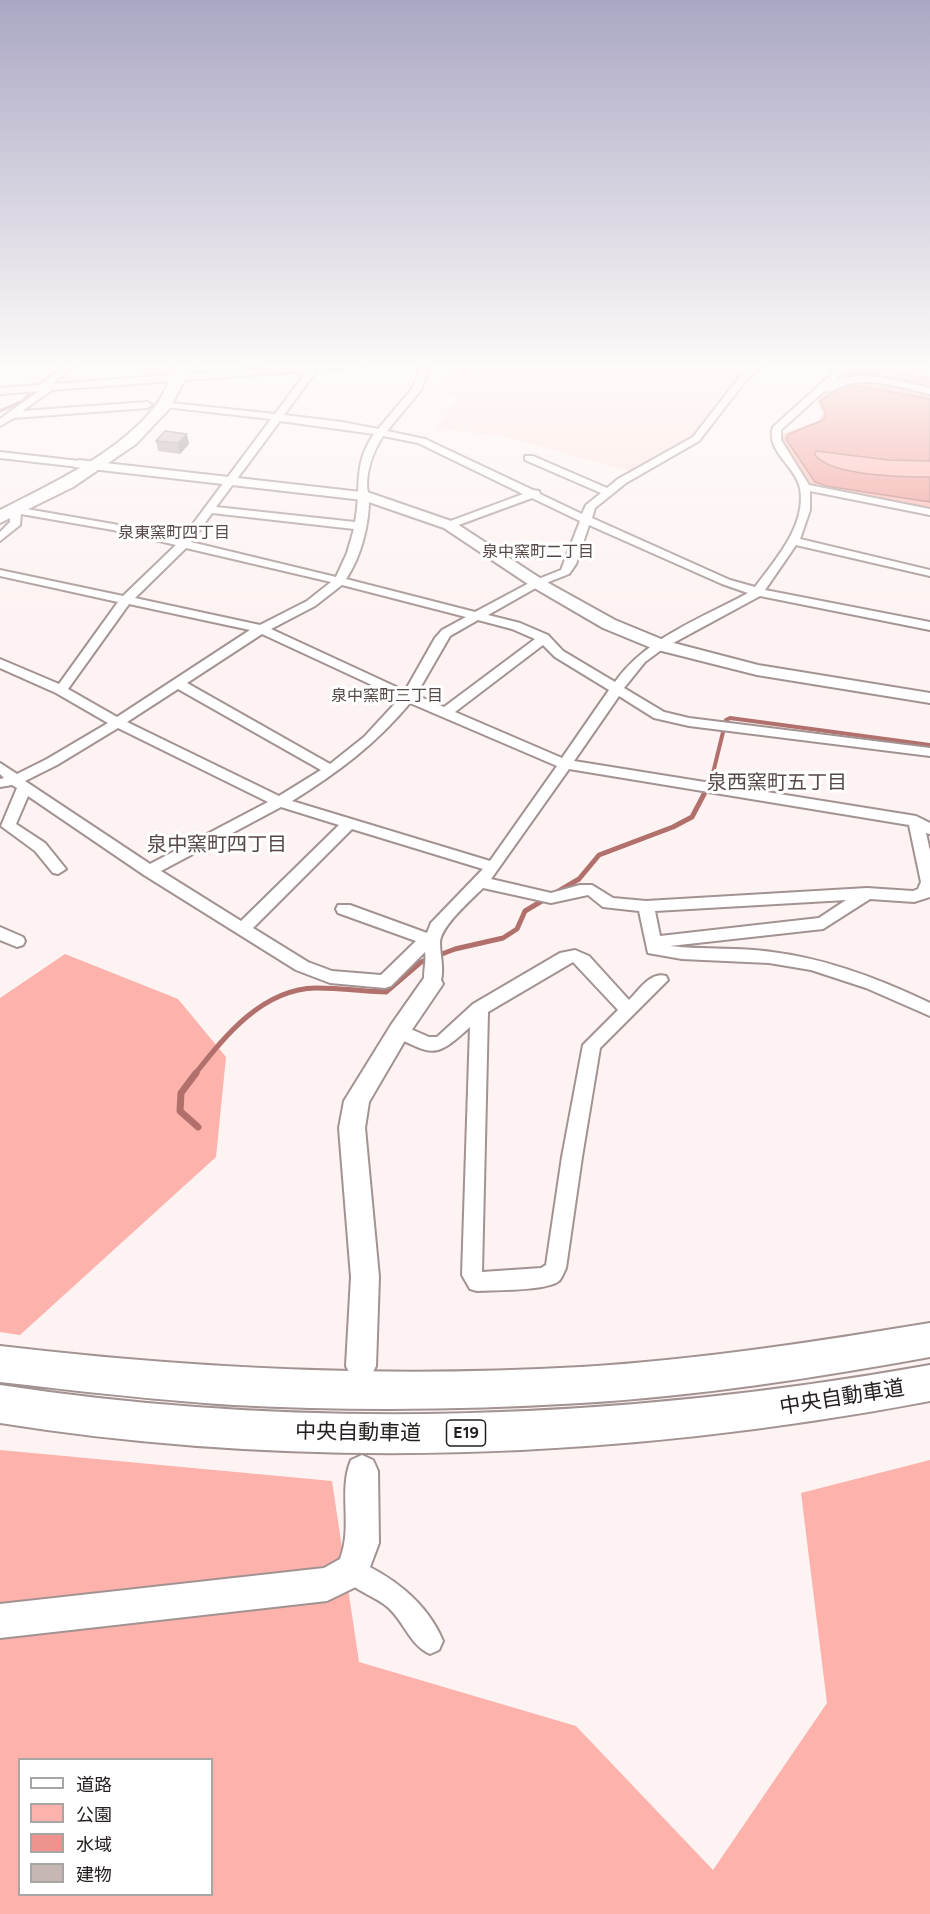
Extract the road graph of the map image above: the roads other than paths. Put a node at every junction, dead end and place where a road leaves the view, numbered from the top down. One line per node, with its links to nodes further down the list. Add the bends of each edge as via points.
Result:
1 (107, 453): 9 (highway)
2 (252, 453): 10 (street)
3 (369, 453): 14 (street, via 362,488)
4 (448, 453): 13 (street)
5 (671, 453): 12 (street)
6 (784, 453): 11 (street)
7 (0, 455): 9 (street)
8 (529, 458): 12 (street)
9 (87, 465): 10 (street); 16 (highway)
10 (232, 481): 14 (street); 15 (street)
11 (805, 487): 17 (street); 22 (street, via 804,510)
12 (608, 492): 18 (street, via 590,507)
13 (535, 493): 18 (street); 19 (street)
14 (365, 496): 19 (street); 20 (street)
15 (210, 510): 20 (street); 23 (street)
16 (5, 511): 21 (street, via 16,523); 23 (street, via 113,527)
17 (930, 512)
18 (585, 519): 27 (street, via 565,572); 28 (street, via 726,582)
19 (449, 525): 27 (street)
20 (358, 526): 26 (street, via 350,563)
21 (0, 538)
22 (794, 541): 25 (street); 28 (street)
23 (184, 544): 26 (street); 29 (street)
24 (0, 573): 29 (street)
25 (930, 573)
26 (340, 580): 30 (street); 32 (street, via 316,600)
27 (537, 583): 30 (street); 34 (street, via 609,624)
28 (758, 592): 31 (street); 34 (street)
29 (125, 602): 32 (street); 37 (street)
30 (476, 615): 33 (street); 39 (street, via 446,633 435,645)
31 (930, 626)
32 (261, 629): 36 (street); 39 (street)
33 (544, 638): 38 (street, via 559,654); 41 (street)
34 (660, 645): 38 (street, via 641,659); 40 (street, via 757,670)
35 (0, 663): 37 (street)
36 (179, 684): 42 (street); 46 (street)
37 (61, 690): 42 (street)
38 (616, 690): 43 (street, via 659,715); 44 (street)
39 (408, 697): 41 (street); 46 (street, via 358,750)
40 (930, 698)
41 (446, 712): 44 (street)
42 (118, 723): 47 (street); 48 (street)
43 (930, 752)
44 (565, 764): 50 (street); 51 (street)
45 (0, 767): 47 (street)
46 (331, 770): 48 (street)
47 (13, 783): 52 (street, via 8,826 40,847); 53 (street)
48 (277, 801): 49 (street); 53 (street)
49 (350, 823): 51 (street); 58 (street)
50 (923, 825): 55 (street, via 929,882 924,893 914,897)
51 (494, 867): 54 (street)
52 (57, 869)
53 (148, 871): 58 (street)
54 (479, 882): 56 (street, via 551,898 592,890 609,903); 62 (street, via 437,927)
55 (868, 893): 56 (street); 61 (street, via 823,923)
56 (646, 906): 61 (street)
57 (344, 909): 62 (street)
58 (242, 929): 62 (street, via 302,966 330,977 385,982 421,946)
59 (0, 933): 60 (street)
60 (16, 941)
61 (654, 942): 66 (street, via 654,949 666,952 771,958 822,968 861,978)
62 (433, 959): 67 (street)
63 (660, 980): 65 (street)
64 (479, 1009): 65 (street, via 566,957 575,956); 65 (street, via 472,1275 477,1282 541,1277 551,1275 556,1268 592,1045); 67 (street, via 441,1043 427,1044)
65 (627, 1009)
66 (930, 1010)
67 (399, 1031): 70 (street, via 357,1101 352,1128 365,1277)
68 (930, 1340): 69 (highway, via 734,1372 577,1386 410,1392 228,1388)
69 (0, 1364)
70 (361, 1366)
71 (930, 1383): 72 (highway, 中央自動車道 / E19, via 748,1413 584,1428 412,1435 224,1429)
72 (0, 1404)
73 (363, 1471): 74 (street, via 363,1543)
74 (352, 1571): 75 (street, via 327,1584); 76 (street, via 396,1597)
75 (0, 1621)
76 (430, 1641)

